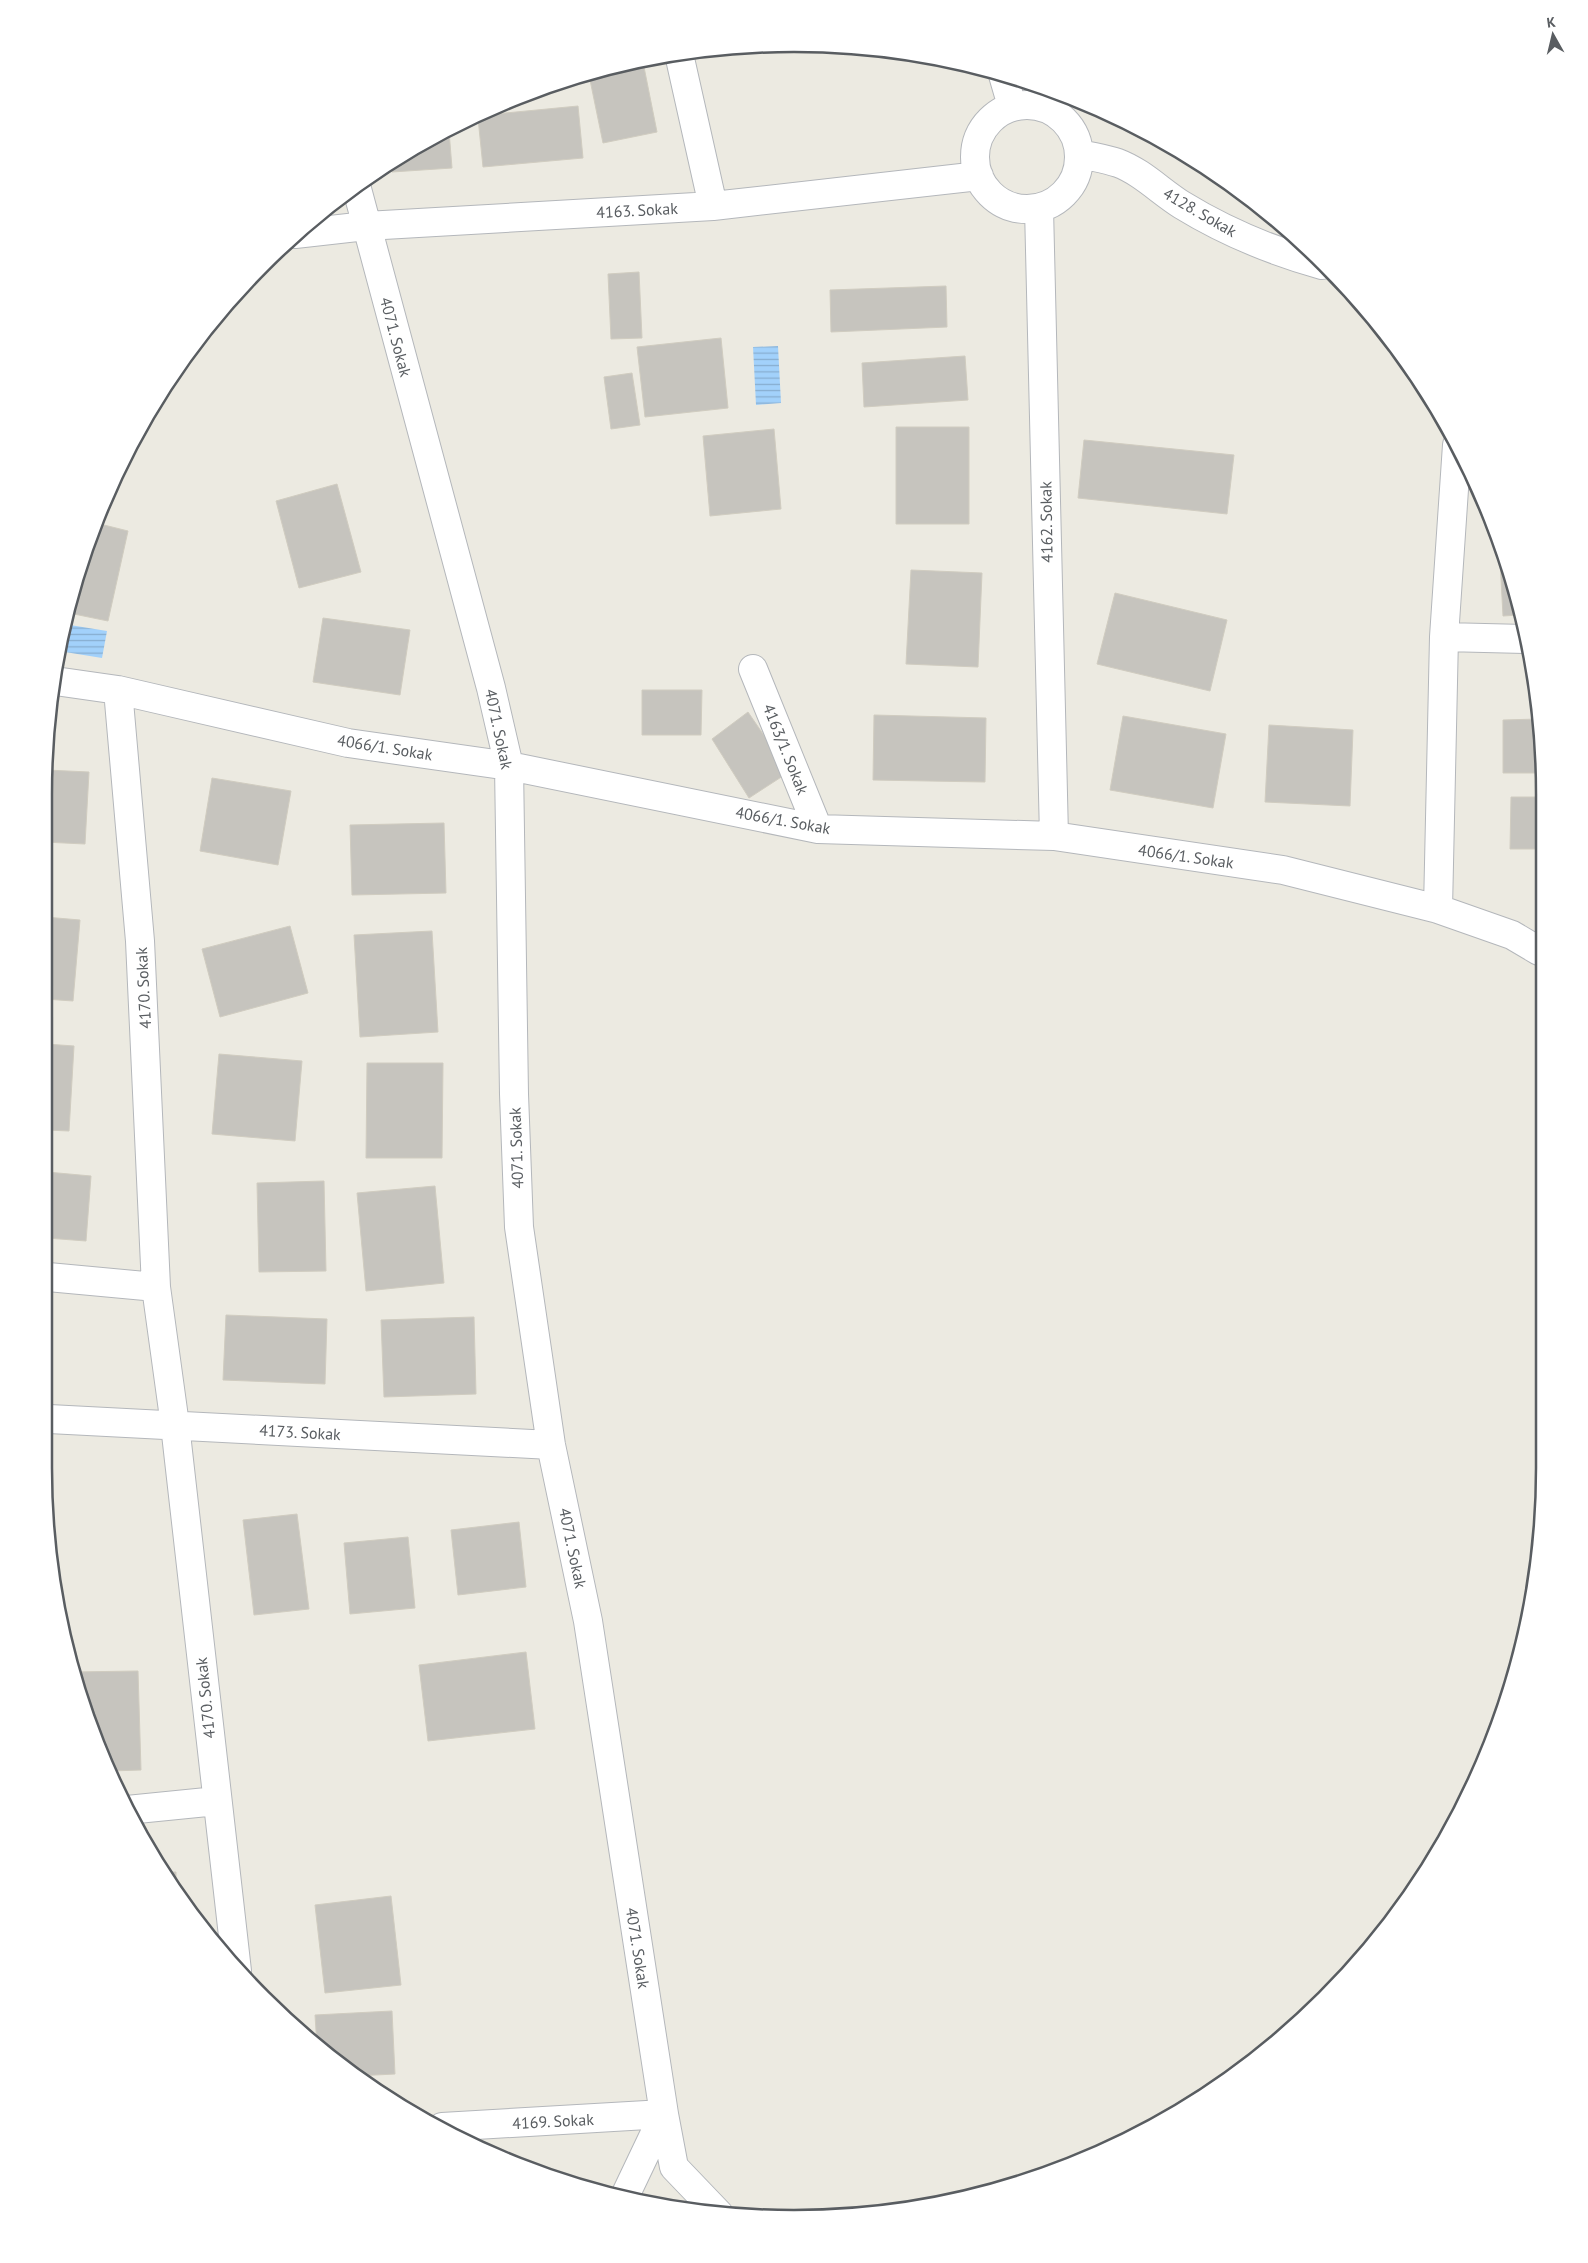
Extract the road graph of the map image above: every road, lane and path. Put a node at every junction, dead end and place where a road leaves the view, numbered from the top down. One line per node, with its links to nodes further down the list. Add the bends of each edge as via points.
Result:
1 (681, 62): 7 (street)
2 (1006, 84): 3 (street)
3 (1012, 106): 4 (street, via 1028,104 1058,114 1070,126); 5 (street, via 997,114 977,141 975,159)
4 (1081, 154): 8 (street, via 1069,189 1056,201); 11 (street, 4128. Sokak, via 1118,163 1232,233)
5 (979, 176): 7 (street, 4163. Sokak); 8 (street, via 988,192 1003,203 1020,209)
6 (358, 195): 9 (street, 4071. Sokak)
7 (712, 206): 9 (street, 4163. Sokak)
8 (1039, 208): 20 (street, 4162. Sokak)
9 (366, 226): 10 (street, 4163. Sokak); 18 (street, 4071. Sokak, via 492,688)
10 (311, 232)
11 (1309, 261)
12 (1456, 460): 13 (street)
13 (1444, 637): 14 (street); 21 (street)
14 (1519, 639)
15 (754, 670): 19 (street, 4163/1. Sokak)
16 (62, 682): 17 (street, 4066/1. Sokak)
17 (118, 690): 18 (street, 4066/1. Sokak, via 348,742); 26 (street, 4170. Sokak, via 140,941)
18 (509, 766): 19 (street, 4066/1. Sokak); 29 (street, 4071. Sokak, via 519,1227)
19 (818, 829): 20 (street, 4066/1. Sokak)
20 (1054, 836): 21 (street, 4066/1. Sokak, via 1282,870)
21 (1438, 909): 23 (street, 4066/1. Sokak)
22 (1536, 931): 23 (street)
23 (1512, 935): 24 (street, 4066/1. Sokak)
24 (1536, 949)
25 (52, 1277): 26 (street)
26 (156, 1287): 28 (street, 4170. Sokak)
27 (52, 1419): 28 (street, 4173. Sokak)
28 (174, 1425): 29 (street, 4173. Sokak); 30 (street, 4170. Sokak)
29 (551, 1445): 33 (street, 4071. Sokak, via 588,1621)
30 (217, 1801): 31 (street); 32 (street, 4170. Sokak)
31 (135, 1809)
32 (235, 1956)
33 (664, 2114): 34 (street, 4169. Sokak); 35 (street); 36 (street, 4071. Sokak, via 674,2167)
34 (453, 2127)
35 (627, 2191)
36 (711, 2205)

